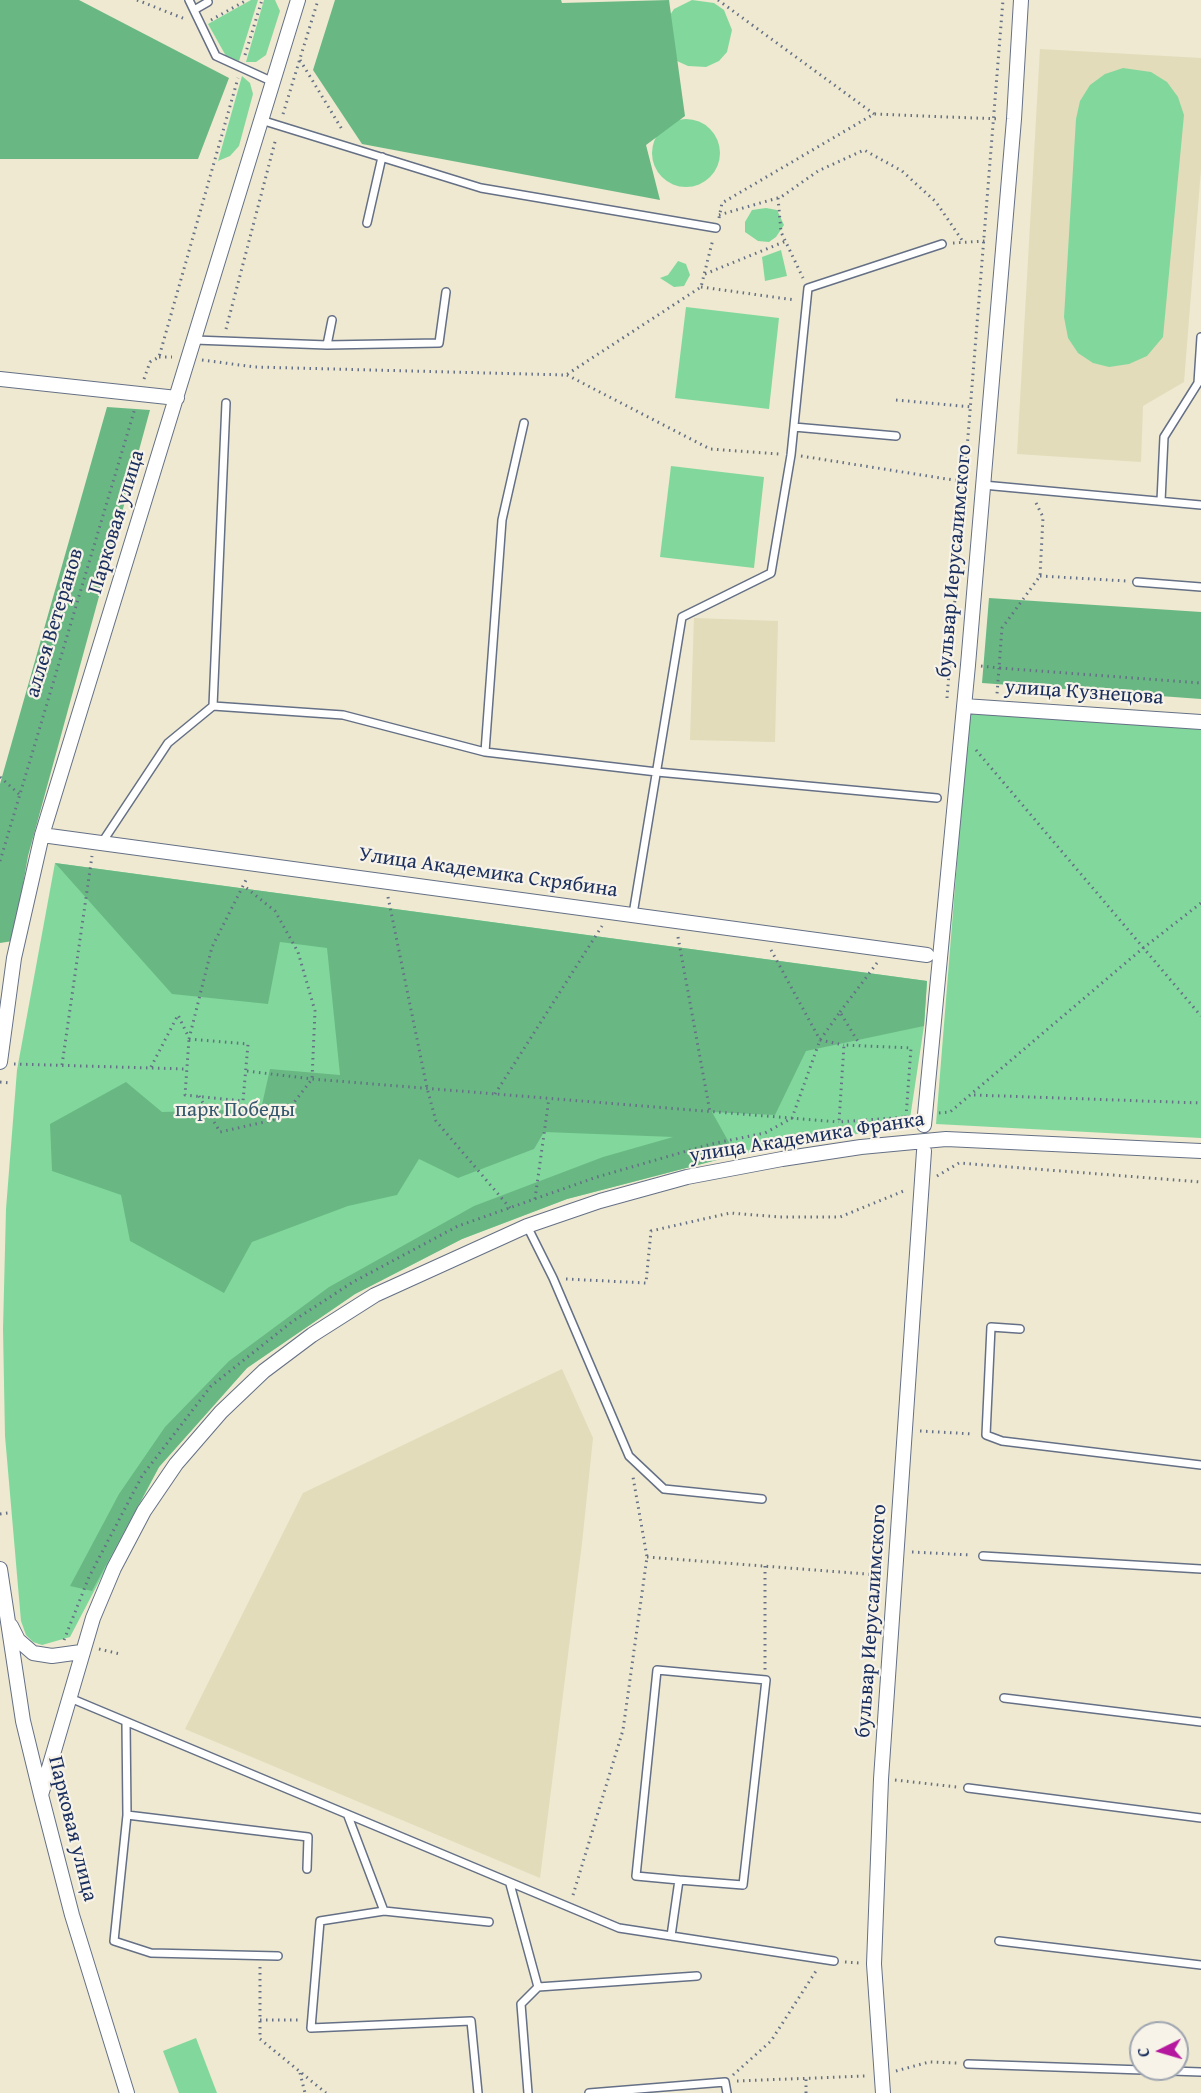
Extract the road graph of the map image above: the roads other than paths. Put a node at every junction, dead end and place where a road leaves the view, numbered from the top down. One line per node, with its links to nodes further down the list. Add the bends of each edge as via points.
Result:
1 (189, 0): 5 (lane)
2 (297, 0): 6 (street, Парковая улица)
3 (1021, 0): 23 (street, бульвар Иерусалимского)
4 (208, 2): 5 (lane)
5 (194, 10): 6 (lane, via 216,56)
6 (271, 81): 7 (street, Парковая улица)
7 (260, 120): 8 (lane); 15 (street, Парковая улица)
8 (382, 157): 9 (lane); 10 (lane, via 481,188)
9 (367, 223)
10 (716, 228)
11 (942, 244): 21 (lane, via 808,288)
12 (446, 292): 16 (lane, via 439,343)
13 (332, 320): 16 (lane)
14 (1201, 337): 24 (lane, via 1198,383 1164,437)
15 (195, 340): 16 (lane); 18 (street, Парковая улица)
16 (327, 345)
17 (0, 379): 18 (street)
18 (177, 398): 34 (street, Парковая улица)
19 (226, 403): 28 (lane)
20 (524, 423): 31 (lane, via 502,520)
21 (794, 427): 22 (lane); 32 (lane, via 771,573 682,617)
22 (896, 436)
23 (983, 485): 24 (lane); 29 (street, бульвар Иерусалимского)
24 (1161, 501): 25 (lane)
25 (1201, 505)
26 (1137, 582): 27 (lane)
27 (1201, 587)
28 (213, 706): 31 (lane, via 343,715); 35 (lane, via 168,743)
29 (964, 706): 30 (street, улица Кузнецова); 39 (street, бульвар Иерусалимского)
30 (1201, 722)
31 (485, 752): 32 (lane)
32 (657, 772): 33 (lane); 36 (lane)
33 (937, 798)
34 (42, 835): 35 (street, Улица Академика Скрябина); 38 (street, Парковая улица, via 14,958)
35 (98, 843): 36 (street, Улица Академика Скрябина)
36 (633, 914): 37 (street, Улица Академика Скрябина)
37 (927, 955)
38 (7, 1063)
39 (924, 1120)
40 (924, 1151): 79 (street, бульвар Иерусалимского, via 881,1779 874,1964)
41 (1201, 1151): 42 (street, улица Академика Франка, via 946,1139 861,1147 687,1177)
42 (527, 1226): 45 (lane, via 629,1456 664,1490); 50 (street, улица Академика Франка, via 375,1295 264,1371 221,1412 176,1464 144,1511 114,1568)
43 (1020, 1329): 44 (lane, via 991,1327 986,1435 1002,1441)
44 (1201, 1465)
45 (762, 1499)
46 (983, 1556): 48 (lane)
47 (0, 1569): 49 (street, Парковая улица)
48 (1201, 1569)
49 (6, 1617): 50 (street, via 18,1640 33,1653 52,1656); 56 (street, Парковая улица, via 23,1720)
50 (81, 1652): 51 (street, улица Академика Франка)
51 (69, 1698): 53 (lane); 56 (street, улица Академика Франка)
52 (1004, 1698): 54 (lane)
53 (126, 1722): 57 (lane); 58 (lane)
54 (1201, 1722)
55 (968, 1788): 59 (lane)
56 (41, 1795): 74 (street, Парковая улица, via 72,1915)
57 (127, 1815): 60 (lane, via 308,1837); 67 (lane, via 114,1941 151,1953)
58 (348, 1816): 62 (lane); 63 (lane)
59 (1201, 1818)
60 (307, 1869)
61 (679, 1880): 61 (lane, via 636,1876 657,1670 766,1680 743,1884); 65 (lane)
62 (510, 1884): 65 (lane, via 619,1928); 71 (lane)
63 (384, 1911): 64 (lane); 75 (lane, via 320,1921 311,2028 471,2021)
64 (489, 1922)
65 (671, 1936): 68 (lane)
66 (999, 1941): 69 (lane)
67 (278, 1956)
68 (834, 1961)
69 (1201, 1965)
70 (697, 1976): 71 (lane)
71 (538, 1987): 76 (lane, via 521,2004)
72 (968, 2064): 73 (lane)
73 (1201, 2072)
74 (127, 2093)
75 (478, 2093)
76 (528, 2093)
77 (589, 2093): 78 (lane, via 725,2082)
78 (727, 2093)
79 (883, 2093)

